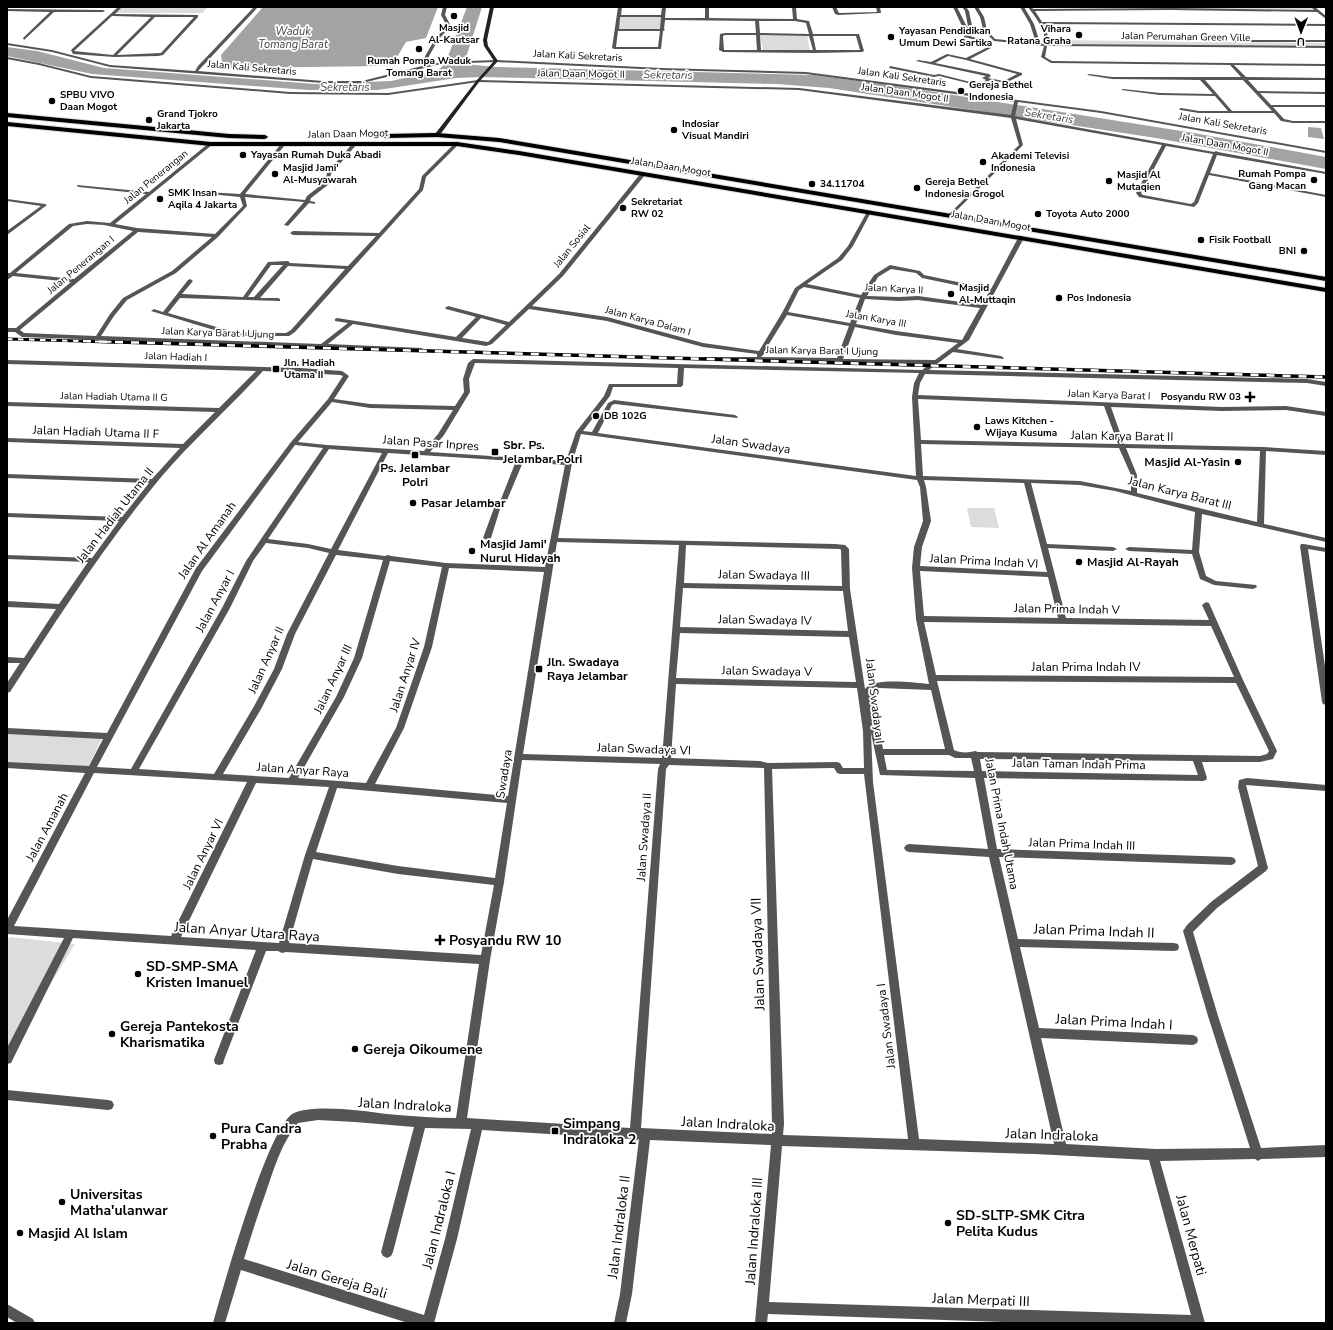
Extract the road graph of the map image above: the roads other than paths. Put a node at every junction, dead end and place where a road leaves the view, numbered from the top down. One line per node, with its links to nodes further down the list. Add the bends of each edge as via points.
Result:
1 (215, 7): 16 (street); 27 (street)
2 (256, 7): 65 (street)
3 (445, 7): 70 (street, via 443,16 450,26 436,40 427,56 426,60)
4 (492, 7): 66 (street, via 485,40)
5 (620, 7): 28 (street)
6 (664, 7): 29 (street)
7 (707, 7): 31 (street)
8 (794, 7): 33 (street)
9 (834, 7): 10 (street, via 837,14 879,13)
10 (878, 7)
11 (955, 7): 36 (street)
12 (964, 7): 39 (street)
13 (976, 7): 43 (street, via 982,17)
14 (1022, 7): 49 (street)
15 (1313, 7): 20 (street)
16 (119, 8): 18 (street); 24 (street)
17 (1031, 8): 19 (street); 35 (street)
18 (104, 9): 22 (street)
19 (1172, 9): 20 (street); 26 (street)
20 (1319, 9): 23 (street); 30 (street)
21 (7, 10): 22 (street)
22 (54, 10): 47 (street)
23 (1325, 11)
24 (110, 15): 25 (street); 61 (street, via 72,51 78,55)
25 (155, 15): 27 (street); 61 (street)
26 (1177, 15)
27 (197, 16): 61 (street, via 162,54)
28 (618, 16): 29 (street); 40 (street)
29 (664, 18): 31 (street); 41 (street)
30 (1326, 18)
31 (707, 19): 32 (street)
32 (757, 20): 33 (street); 44 (street)
33 (795, 20): 45 (street, via 808,22)
34 (1181, 20): 37 (street)
35 (1042, 23): 37 (street, Jalan Perumahan Green Ville); 50 (street)
36 (963, 24): 39 (street); 42 (street)
37 (1185, 24): 38 (street, Jalan Perumahan Green Ville)
38 (1326, 24)
39 (970, 25): 42 (street)
40 (616, 30): 41 (street); 41 (street, via 614,48 660,48)
41 (663, 30)
42 (967, 30): 43 (street); 48 (street, via 965,36)
43 (984, 30): 46 (street, Jalan Perumahan Green Ville)
44 (758, 35): 45 (street); 59 (street); 59 (street, via 721,35 721,50)
45 (811, 35): 60 (street); 60 (street, via 858,35 862,51)
46 (990, 36): 49 (street); 55 (street, Jalan Perumahan Green Ville, via 994,40)
47 (24, 39)
48 (975, 39)
49 (1037, 39): 50 (street); 55 (street)
50 (1047, 39): 51 (street); 56 (street)
51 (1053, 39)
52 (1231, 41): 53 (street, Jalan Perumahan Green Ville)
53 (1326, 41)
54 (7, 44): 73 (street, Jalan Kali Sekretaris, via 52,51 102,64)
55 (1038, 44): 56 (street, Jalan Perumahan Green Ville)
56 (1044, 44): 58 (street, Jalan Perumahan Green Ville); 68 (street, via 1043,57 1047,61)
57 (990, 47): 63 (street)
58 (1326, 47)
59 (759, 52): 60 (street)
60 (815, 52)
61 (114, 56)
62 (7, 58): 79 (street, Jalan Kali Sekretaris, via 91,77 290,93 388,94)
63 (968, 59): 67 (street, via 947,55); 76 (street, via 1021,74 1004,82)
64 (918, 61): 67 (street)
65 (204, 62): 73 (street); 74 (street)
66 (495, 62): 70 (street, Jalan Kali Sekretaris); 79 (street); 84 (street, Jalan Kali Sekretaris, via 662,70 793,72)
67 (932, 63): 76 (street, via 988,75 984,78)
68 (1092, 63): 69 (street); 75 (street, via 1088,77)
69 (1231, 64): 71 (street); 77 (street)
70 (433, 65): 74 (street, Jalan Kali Sekretaris, via 374,80 351,82 296,81)
71 (1326, 65)
72 (890, 67): 80 (street)
73 (180, 71): 74 (street, Jalan Kali Sekretaris)
74 (196, 72)
75 (1202, 78): 77 (street); 85 (street)
76 (989, 79): 80 (street)
77 (1245, 79): 78 (street); 82 (street)
78 (1326, 79)
79 (479, 80): 94 (street, Jalan Daan Mogot II, via 799,89); 98 (street)
80 (980, 85): 84 (street)
81 (1123, 90): 85 (street, via 1160,94)
82 (1258, 92): 83 (street); 87 (street)
83 (1326, 93)
84 (965, 94): 86 (street, Jalan Kali Sekretaris)
85 (1216, 95): 90 (street)
86 (1016, 101): 94 (street); 107 (street, Jalan Kali Sekretaris, via 1102,112)
87 (1271, 106): 88 (street); 91 (street)
88 (1326, 106)
89 (1181, 109): 90 (street)
90 (1231, 112): 91 (street)
91 (1276, 112): 95 (street, via 1283,120 1289,122)
92 (7, 115): 93 (highway)
93 (34, 117): 97 (highway); 100 (highway, via 229,136)
94 (1013, 117): 106 (street, Jalan Daan Mogot II); 125 (street, via 1022,145)
95 (1326, 122)
96 (7, 124): 97 (highway, Jalan Daan Mogot)
97 (21, 125): 101 (highway, Jalan Daan Mogot)
98 (437, 135): 99 (highway, Jalan Daan Mogot); 111 (highway, Jalan Daan Mogot, via 498,140)
99 (376, 136)
100 (284, 137)
101 (211, 144): 104 (highway, Jalan Daan Mogot); 118 (street, Jalan Penerangan)
102 (355, 144): 103 (highway, Jalan Daan Mogot); 104 (highway, Jalan Daan Mogot); 122 (street, via 329,174 327,183)
103 (457, 144): 109 (highway, Jalan Daan Mogot); 131 (street, via 424,177 421,189)
104 (283, 145): 119 (street)
105 (1164, 146): 110 (street, via 1139,194 1194,206)
106 (1216, 152): 108 (street, Jalan Daan Mogot II); 110 (street)
107 (1326, 152)
108 (1325, 171): 113 (street)
109 (643, 174): 115 (highway, Jalan Daan Mogot); 148 (street, Jalan Sosial, via 561,275)
110 (1209, 174): 120 (street)
111 (728, 178): 112 (highway, Jalan Daan Mogot); 115 (highway)
112 (745, 181): 116 (highway); 125 (highway, Jalan Daan Mogot)
113 (1326, 181)
114 (79, 186): 118 (street)
115 (718, 186): 116 (highway, Jalan Daan Mogot)
116 (737, 189): 124 (highway, Jalan Daan Mogot)
117 (210, 193): 119 (street)
118 (148, 194): 126 (street, Jalan Penerangan)
119 (242, 195): 122 (street); 132 (street, via 245,206)
120 (1326, 196)
121 (7, 200): 129 (street, via 45,205)
122 (306, 201): 123 (street); 127 (street)
123 (313, 203)
124 (869, 212): 133 (highway, Jalan Daan Mogot); 140 (street, via 840,259)
125 (950, 216): 137 (highway, Jalan Daan Mogot)
126 (112, 224): 128 (street, Jalan Penerangan I); 136 (street, Jalan Penerangan I, via 71,225)
127 (286, 224)
128 (137, 230): 132 (street); 138 (street, Jalan Penerangan I)
129 (7, 233)
130 (293, 234): 131 (street)
131 (380, 235): 135 (street)
132 (216, 236): 161 (street, via 174,272 125,300)
133 (1021, 238): 141 (highway, Jalan Daan Mogot); 142 (street)
134 (288, 263): 135 (street); 145 (street, via 268,264); 146 (street)
135 (349, 268): 153 (street, via 293,331 287,334 234,334)
136 (8, 276): 138 (street)
137 (1326, 279)
138 (74, 281): 160 (street, Jalan Penerangan I)
139 (190, 281): 143 (street)
140 (803, 285): 144 (street, Jalan Karya II); 152 (street, via 797,290)
141 (1326, 290)
142 (992, 291): 144 (street, via 890,267 876,276); 149 (street)
143 (179, 296): 145 (street); 153 (street)
144 (863, 297): 149 (street, Jalan Karya II, via 918,298); 158 (street)
145 (245, 298): 146 (street)
146 (256, 299): 147 (street)
147 (278, 300)
148 (529, 307): 157 (street, Jalan Sosial); 167 (street, Jalan Karya Dalam I, via 608,319 703,345)
149 (984, 307): 163 (street)
150 (448, 308): 154 (street)
151 (154, 310): 153 (street)
152 (785, 313): 158 (street, Jalan Karya III); 167 (street)
153 (165, 314)
154 (480, 316): 157 (street); 162 (street)
155 (336, 320): 156 (street, Jalan Sosial)
156 (354, 322): 162 (street, Jalan Sosial); 164 (street)
157 (510, 324): 162 (street, Jalan Sosial, via 489,344)
158 (853, 324): 163 (street, Jalan Karya III); 171 (street)
159 (7, 330): 160 (street, Jalan Karya Barat I Ujung)
160 (18, 332): 161 (street, Jalan Karya Barat I Ujung)
161 (97, 338): 164 (street, Jalan Karya Barat I Ujung)
162 (458, 339)
163 (963, 342): 166 (street)
164 (323, 345): 165 (street, Jalan Karya Barat I Ujung)
165 (420, 349)
166 (951, 350): 169 (street); 173 (street)
167 (762, 353): 170 (street)
168 (706, 358): 170 (street, Jalan Karya Barat I Ujung)
169 (1001, 358)
170 (757, 359): 171 (street, Jalan Karya Barat I Ujung)
171 (839, 361): 173 (street, Jalan Karya Barat I Ujung)
172 (7, 362): 175 (street, Jalan Hadiah I)
173 (938, 362): 176 (street)
174 (681, 367): 176 (street); 183 (street, via 472,361 466,379 466,392); 187 (street, via 679,386 611,385 607,396)
175 (261, 369): 177 (street, Jalan Hadiah I); 184 (street, Jalan Hadiah Utama II)
176 (923, 372): 178 (street, via 1307,381); 179 (street, via 917,383)
177 (344, 374): 180 (street, Jalan Al Amanah, via 346,377)
178 (1326, 384)
179 (915, 397): 182 (street, Jalan Karya Barat I); 190 (street)
180 (330, 400): 183 (street, via 370,406); 191 (street, Jalan Al Amanah)
181 (7, 404): 184 (street, Jalan Hadiah Utama II G)
182 (1107, 405): 185 (street, Jalan Karya Barat I, via 1222,410 1286,408); 194 (street)
183 (457, 408): 197 (street, via 441,435)
184 (221, 410): 192 (street, Jalan Hadiah Utama II)
185 (1326, 414)
186 (735, 417): 188 (street, via 614,402 610,404)
187 (579, 432): 188 (street, Jalan Swadaya); 200 (street, Swadaya)
188 (594, 434): 202 (street, Jalan Swadaya)
189 (7, 440): 192 (street, Jalan Hadiah Utama II F)
190 (917, 442): 194 (street, Jalan Karya Barat II); 202 (street)
191 (293, 443): 193 (street, Jalan Pasar Inpres); 251 (street, Jalan Al Amanah, via 199,570)
192 (185, 446): 203 (street, Jalan Hadiah Utama II)
193 (327, 447): 196 (street, Jalan Pasar Inpres); 212 (street, Jalan Anyar I)
194 (1122, 447): 195 (street, Jalan Karya Barat II); 205 (street, via 1134,475)
195 (1263, 450): 198 (street, Jalan Karya Barat II); 209 (street)
196 (386, 451): 197 (street, Jalan Pasar Inpres); 221 (street, Jalan Anyar II)
197 (426, 453): 199 (street, Jalan Pasar Inpres)
198 (1326, 453)
199 (520, 460): 200 (street, Jalan Pasar Inpres); 211 (street)
200 (569, 463): 213 (street, Swadaya)
201 (7, 476): 203 (street)
202 (920, 478): 204 (street, Jalan Karya Barat III); 227 (street, via 927,521 918,547)
203 (154, 481): 208 (street, Jalan Hadiah Utama II)
204 (1027, 481): 205 (street, Jalan Karya Barat III, via 1080,483); 216 (street)
205 (1134, 494): 206 (street, Jalan Karya Barat III)
206 (1200, 511): 209 (street, Jalan Karya Barat III); 222 (street)
207 (7, 515): 208 (street)
208 (123, 519): 225 (street, Jalan Hadiah Utama II)
209 (1260, 525): 210 (street, Jalan Karya Barat III)
210 (1304, 535): 214 (street, Jalan Karya Barat III); 217 (street)
211 (487, 538)
212 (265, 540): 221 (street); 261 (street, Jalan Anyar I, via 250,561)
213 (554, 540): 215 (street, Jalan Swadaya I); 228 (street, Swadaya)
214 (1326, 540)
215 (683, 542): 230 (street, Jalan Swadaya II); 232 (street, Jalan Swadaya I, via 842,547 845,549)
216 (1045, 546): 218 (street); 229 (street)
217 (1304, 546): 220 (street); 249 (street)
218 (1113, 549)
219 (1129, 549): 222 (street)
220 (1326, 550)
221 (333, 552): 224 (street); 264 (street, Jalan Anyar II, via 290,634 274,676)
222 (1195, 552): 231 (street, via 1203,577 1214,583)
223 (7, 557): 225 (street)
224 (388, 558): 226 (street); 266 (street, Jalan Anyar III, via 358,658)
225 (94, 560): 235 (street, Jalan Hadiah Utama II)
226 (446, 565): 228 (street); 268 (street, Jalan Anyar IV, via 428,647 400,728)
227 (916, 568): 229 (street, Jalan Prima Indah VI); 236 (street)
228 (548, 570): 255 (street, Swadaya)
229 (1052, 575): 237 (street)
230 (680, 585): 232 (street, Jalan Swadaya III); 239 (street, Jalan Swadaya II)
231 (1253, 587)
232 (846, 589): 240 (street, Jalan Swadaya I)
233 (7, 604): 235 (street)
234 (1206, 605): 238 (street)
235 (60, 607): 242 (street, Jalan Hadiah Utama II)
236 (920, 619): 237 (street, Jalan Prima Indah V); 243 (street)
237 (1063, 621): 238 (street, Jalan Prima Indah V)
238 (1213, 622): 244 (street)
239 (677, 630): 240 (street, Jalan Swadaya IV); 245 (street, Jalan Swadaya II)
240 (852, 634): 246 (street, Jalan Swadaya I)
241 (7, 660): 242 (street)
242 (26, 661): 248 (street, Jalan Hadiah Utama II)
243 (932, 678): 244 (street, Jalan Prima Indah IV); 247 (street)
244 (1239, 680): 256 (street, Jalan Taman Indah Prima, via 1273,751 1270,757)
245 (673, 681): 246 (street, Jalan Swadaya V); 257 (street, Jalan Swadaya II)
246 (860, 686): 262 (street, Jalan Swadaya I, via 867,731)
247 (934, 687): 252 (street, via 878,685 869,689); 253 (street)
248 (7, 690)
249 (1326, 702)
250 (7, 731): 251 (street)
251 (109, 736): 260 (street, Jalan Amanah)
252 (879, 752): 253 (street, Jalan Prima Indah Utama); 263 (street, Jalan Taman Indah Prima, via 883,772)
253 (950, 752): 254 (street, Jalan Prima Indah Utama, via 955,755)
254 (975, 754): 256 (street, Jalan Taman Indah Prima); 263 (street, Jalan Prima Indah Utama)
255 (519, 757): 257 (street, Jalan Swadaya VI); 270 (street, Swadaya)
256 (1197, 759): 263 (street, Jalan Taman Indah Prima, via 1203,778)
257 (666, 761): 259 (street, Jalan Swadaya VI); 293 (street, Jalan Swadaya II, via 662,769 661,782)
258 (7, 764): 260 (street, Jalan Anyar Raya)
259 (768, 766): 262 (street, Jalan Swadaya VI, via 837,765 840,771); 294 (street, Jalan Swadaya VII)
260 (91, 769): 261 (street, Jalan Anyar Raya); 276 (street, Jalan Amanah)
261 (134, 771): 264 (street, Jalan Anyar Raya)
262 (869, 771): 295 (street, Jalan Swadaya I)
263 (979, 774): 272 (street, Jalan Prima Indah Utama)
264 (217, 776): 265 (street, Jalan Anyar Raya)
265 (253, 779): 266 (street, Jalan Anyar Raya); 278 (street, Jalan Anyar VI)
266 (292, 781): 267 (street, Jalan Anyar Raya)
267 (334, 784): 268 (street, Jalan Anyar Raya); 273 (street)
268 (369, 787): 270 (street, Jalan Anyar Raya)
269 (1326, 788): 298 (street, via 1242,782 1263,868 1214,905 1188,932)
270 (512, 800): 275 (street, Swadaya)
271 (909, 848): 272 (street, Jalan Prima Indah III)
272 (994, 853): 274 (street, Jalan Prima Indah III); 279 (street, Jalan Prima Indah Utama)
273 (310, 855): 275 (street, via 398,870); 282 (street)
274 (1231, 861)
275 (499, 882): 283 (street, Swadaya)
276 (7, 930): 277 (street, Jalan Anyar Utara Raya)
277 (70, 935): 278 (street, Jalan Anyar Utara Raya); 286 (street)
278 (174, 940): 281 (street, Jalan Anyar Utara Raya)
279 (1013, 942): 280 (street, Jalan Prima Indah II); 284 (street, Jalan Prima Indah Utama)
280 (1174, 947)
281 (262, 948): 282 (street, Jalan Anyar Utara Raya); 287 (street)
282 (282, 948): 283 (street, Jalan Anyar Utara Raya)
283 (485, 960): 291 (street, Swadaya)
284 (1034, 1032): 285 (street, Jalan Prima Indah I); 296 (street, Jalan Prima Indah Utama)
285 (1193, 1040)
286 (7, 1060)
287 (219, 1060)
288 (7, 1095): 289 (street)
289 (108, 1105)
290 (421, 1122): 291 (street, Jalan Indraloka); 300 (street); 301 (street, Jalan Indraloka, via 334,1116 302,1116 289,1122 253,1211)
291 (461, 1123): 292 (street, Jalan Indraloka)
292 (478, 1124): 293 (street, Jalan Indraloka); 307 (street, Jalan Indraloka I)
293 (640, 1135): 294 (street, Jalan Indraloka); 308 (street, Jalan Indraloka II, via 626,1294)
294 (777, 1141): 295 (street, Jalan Indraloka); 302 (street, Jalan Indraloka III)
295 (914, 1145): 296 (street, Jalan Indraloka)
296 (1061, 1149): 299 (street, Jalan Indraloka)
297 (1326, 1151): 298 (street, Jalan Indraloka)
298 (1258, 1154): 299 (street, Jalan Indraloka)
299 (1153, 1155): 304 (street, Jalan Merpati)
300 (387, 1252)
301 (237, 1263): 306 (street); 307 (street, Jalan Gereja Bali)
302 (763, 1308): 304 (street, Jalan Merpati III); 309 (street, Jalan Indraloka III)
303 (7, 1310): 305 (street)
304 (1199, 1322)
305 (29, 1323)
306 (219, 1323)
307 (428, 1323)
308 (620, 1323)
309 (761, 1323)

